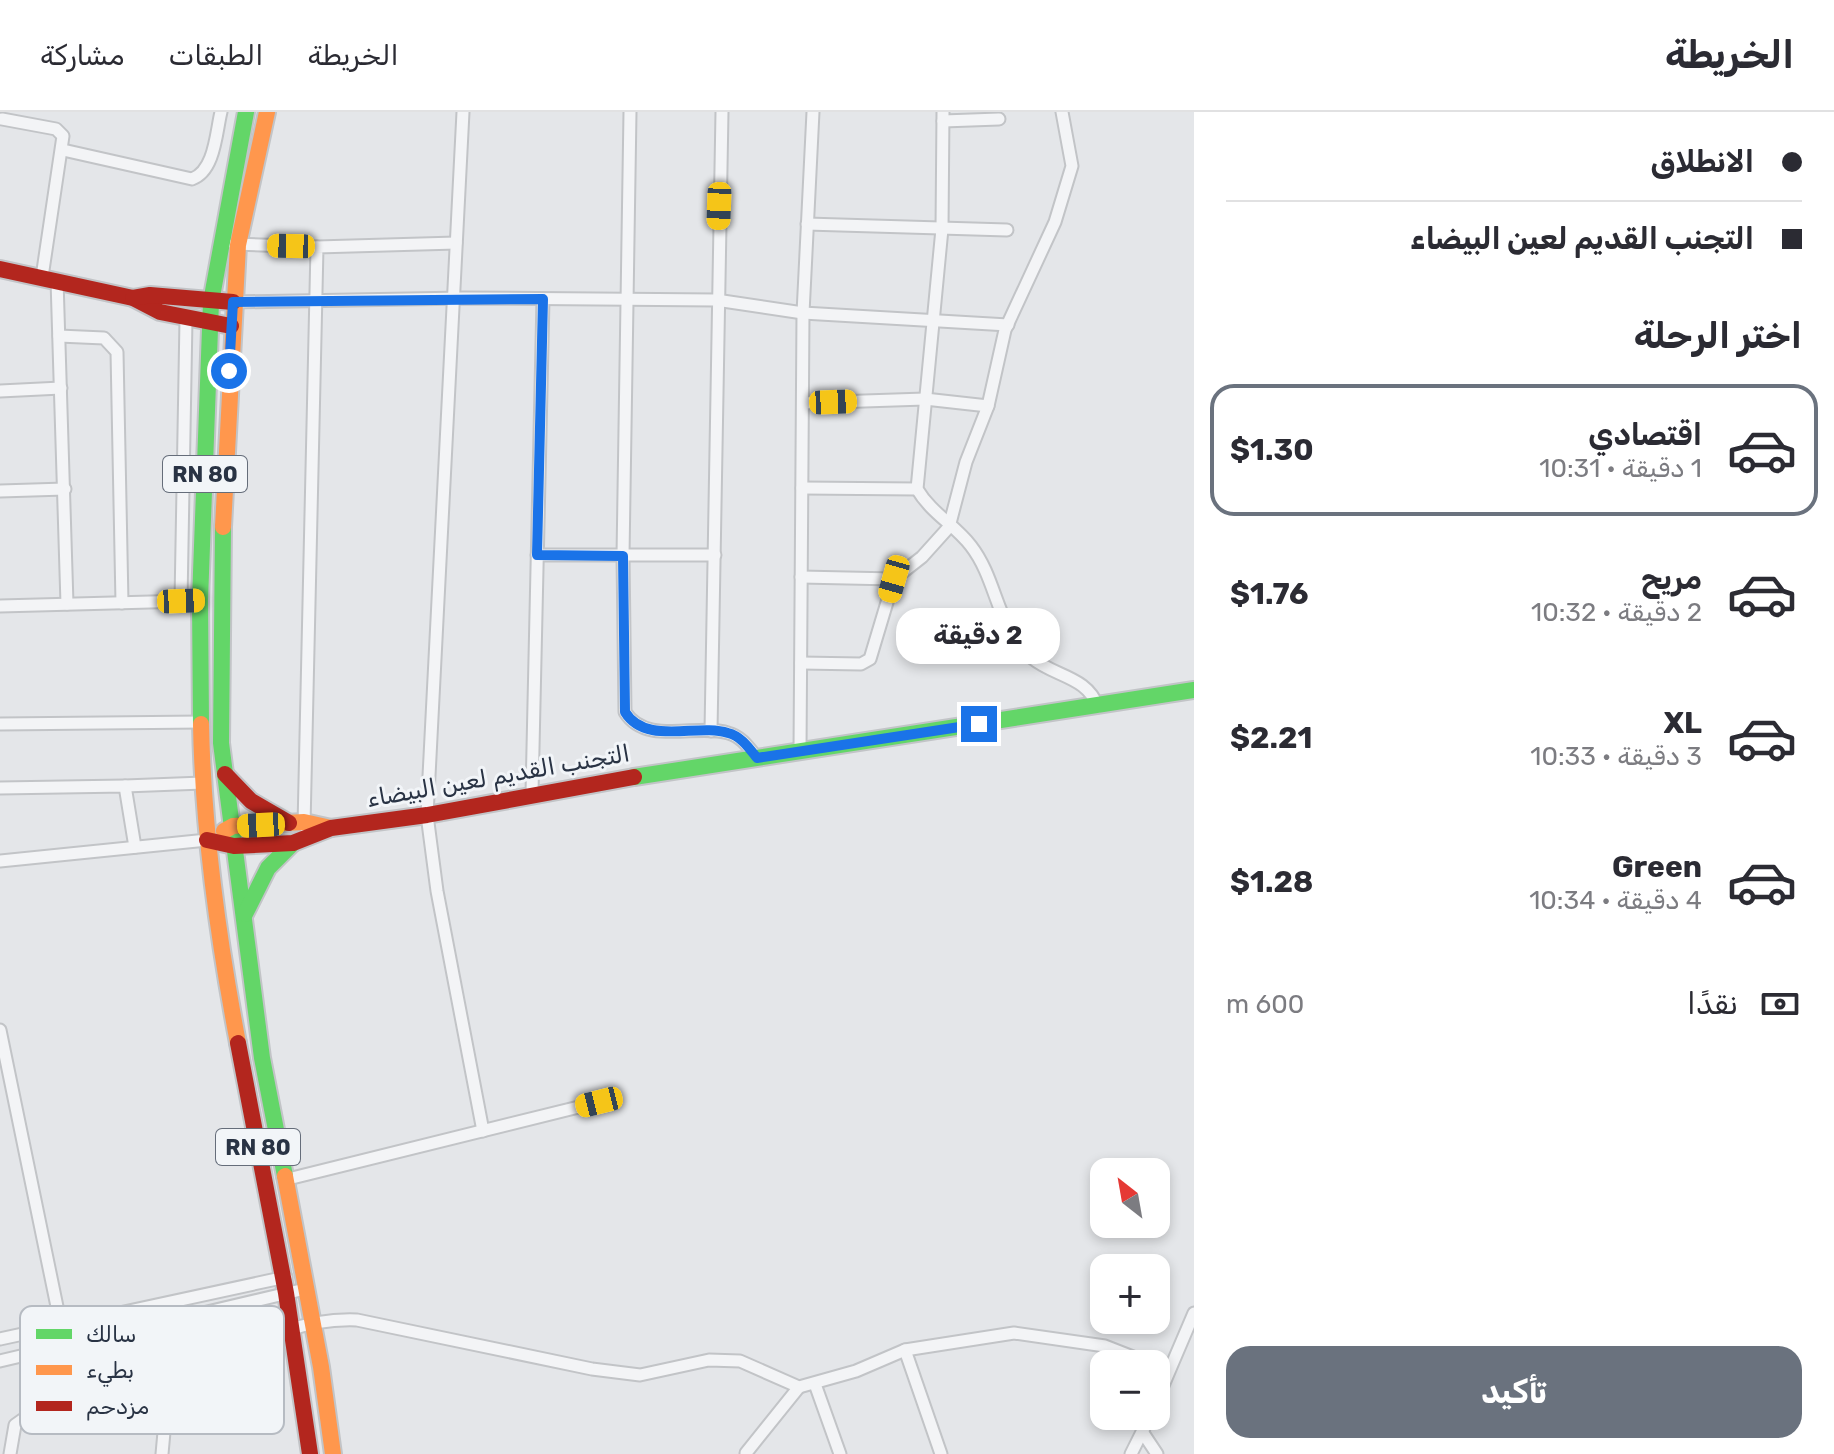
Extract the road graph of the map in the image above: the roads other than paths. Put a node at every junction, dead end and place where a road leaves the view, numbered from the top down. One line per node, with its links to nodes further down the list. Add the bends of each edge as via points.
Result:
1 (221, 112): 14 (street, via 210,160 192,179)
2 (246, 112): 18 (main road, RN 80)
3 (267, 112): 20 (main road, RN 80)
4 (463, 112): 19 (street)
5 (623, 112): 6 (street)
6 (630, 112): 7 (street); 27 (street)
7 (641, 112)
8 (722, 112): 28 (street)
9 (813, 112): 15 (street)
10 (1062, 112): 36 (street, via 1072,166 1055,222)
11 (943, 116): 12 (street); 16 (street)
12 (999, 119)
13 (2, 120): 14 (street, via 59,131)
14 (63, 150): 23 (street)
15 (807, 224): 16 (street); 32 (street)
16 (942, 229): 17 (street); 34 (street)
17 (1007, 230)
18 (219, 243): 20 (street); 29 (main road, RN 80)
19 (456, 243): 21 (street); 25 (street)
20 (238, 245): 21 (street); 30 (main road, RN 80)
21 (317, 247): 31 (street)
22 (0, 269): 23 (main road)
23 (49, 279): 24 (main road); 38 (street)
24 (133, 298): 29 (main road); 33 (main road, via 147,308)
25 (453, 298): 26 (street); 31 (street); 76 (street)
26 (543, 299): 27 (street); 53 (street)
27 (629, 299): 28 (street); 55 (street)
28 (716, 300): 32 (street); 54 (street)
29 (211, 302): 30 (main road); 35 (main road, RN 80)
30 (233, 302): 31 (street); 37 (main road, RN 80)
31 (314, 302): 78 (street)
32 (803, 313): 34 (street); 42 (street)
33 (186, 319): 35 (main road); 44 (street)
34 (933, 319): 36 (street); 41 (street)
35 (210, 324): 37 (main road); 45 (main road, RN 80)
36 (1008, 325): 43 (street)
37 (231, 326): 71 (main road, RN 80, via 220,683)
38 (59, 336): 39 (street); 60 (street, via 104,338 117,352)
39 (61, 388): 40 (street); 47 (street)
40 (0, 391)
41 (925, 399): 42 (street); 43 (street); 48 (street)
42 (803, 403): 46 (street)
43 (988, 406): 50 (street)
44 (181, 463): 45 (street); 52 (street)
45 (205, 463): 51 (main road, RN 80)
46 (802, 488): 48 (street); 56 (street)
47 (65, 489): 49 (street); 61 (street)
48 (917, 489): 50 (street)
49 (0, 491)
50 (949, 527): 57 (street); 65 (street, via 977,555 1016,644 1035,661 1082,683)
51 (202, 545): 52 (street); 58 (main road, RN 80)
52 (181, 546): 59 (street)
53 (537, 555): 55 (street); 75 (street)
54 (715, 555): 55 (street); 68 (street)
55 (623, 556): 68 (street, via 625,712 637,724 657,730)
56 (801, 577): 57 (street); 63 (street)
57 (894, 579): 63 (street, via 870,659 861,664)
58 (200, 600): 59 (street); 66 (main road, RN 80)
59 (181, 601): 60 (street)
60 (122, 603): 61 (street)
61 (67, 604): 62 (street)
62 (0, 606)
63 (801, 663): 69 (street)
64 (1194, 690): 65 (main road, التجنب القديم لعين البيضاء)
65 (1098, 707): 69 (main road, التجنب القديم لعين البيضاء)
66 (202, 722): 67 (street); 72 (main road, RN 80)
67 (0, 724)
68 (711, 731): 70 (street, via 729,733)
69 (800, 751): 70 (main road, التجنب القديم لعين البيضاء)
70 (757, 758): 75 (main road, التجنب القديم لعين البيضاء)
71 (225, 774): 77 (main road, RN 80); 78 (main road, via 251,801)
72 (203, 783): 73 (street); 79 (main road, RN 80)
73 (125, 786): 74 (street); 81 (street)
74 (0, 788)
75 (532, 793): 76 (main road, التجنب القديم لعين البيضاء)
76 (427, 815): 78 (main road, التجنب القديم لعين البيضاء); 86 (street)
77 (233, 826): 78 (main road); 79 (main road); 80 (main road, RN 80)
78 (298, 832): 80 (main road); 83 (main road, via 268,868)
79 (207, 840): 80 (main road); 81 (street); 89 (main road, RN 80, via 228,990)
80 (234, 846): 83 (main road, RN 80)
81 (135, 847): 82 (street)
82 (0, 861)
83 (244, 916): 87 (main road, RN 80)
84 (0, 1030): 90 (street)
85 (599, 1102): 86 (street)
86 (483, 1131): 87 (street)
87 (284, 1180): 88 (main road, RN 80)
88 (304, 1281): 89 (street); 94 (main road, RN 80)
89 (284, 1286): 91 (street); 92 (street); 95 (main road, RN 80)
90 (57, 1306)
91 (172, 1306)
92 (208, 1306)
93 (1194, 1313): 103 (street)
94 (312, 1322): 95 (street); 105 (street, via 357,1320 640,1375 709,1360 740,1361); 113 (main road, RN 80)
95 (291, 1328): 96 (street); 112 (main road, RN 80)
96 (284, 1331)
97 (20, 1335): 98 (street)
98 (0, 1339)
99 (905, 1350): 100 (street, via 1014,1333); 104 (street); 116 (street)
100 (1115, 1350)
101 (20, 1356): 102 (street)
102 (0, 1361)
103 (1170, 1369)
104 (815, 1384): 105 (street); 115 (street)
105 (799, 1387): 114 (street)
106 (20, 1421): 110 (street)
107 (1144, 1430): 108 (street)
108 (1143, 1433): 117 (street); 118 (street)
109 (164, 1434): 111 (street)
110 (10, 1454)
111 (162, 1454)
112 (310, 1454)
113 (333, 1454)
114 (745, 1454)
115 (840, 1454)
116 (941, 1454)
117 (1131, 1454)
118 (1157, 1454)

